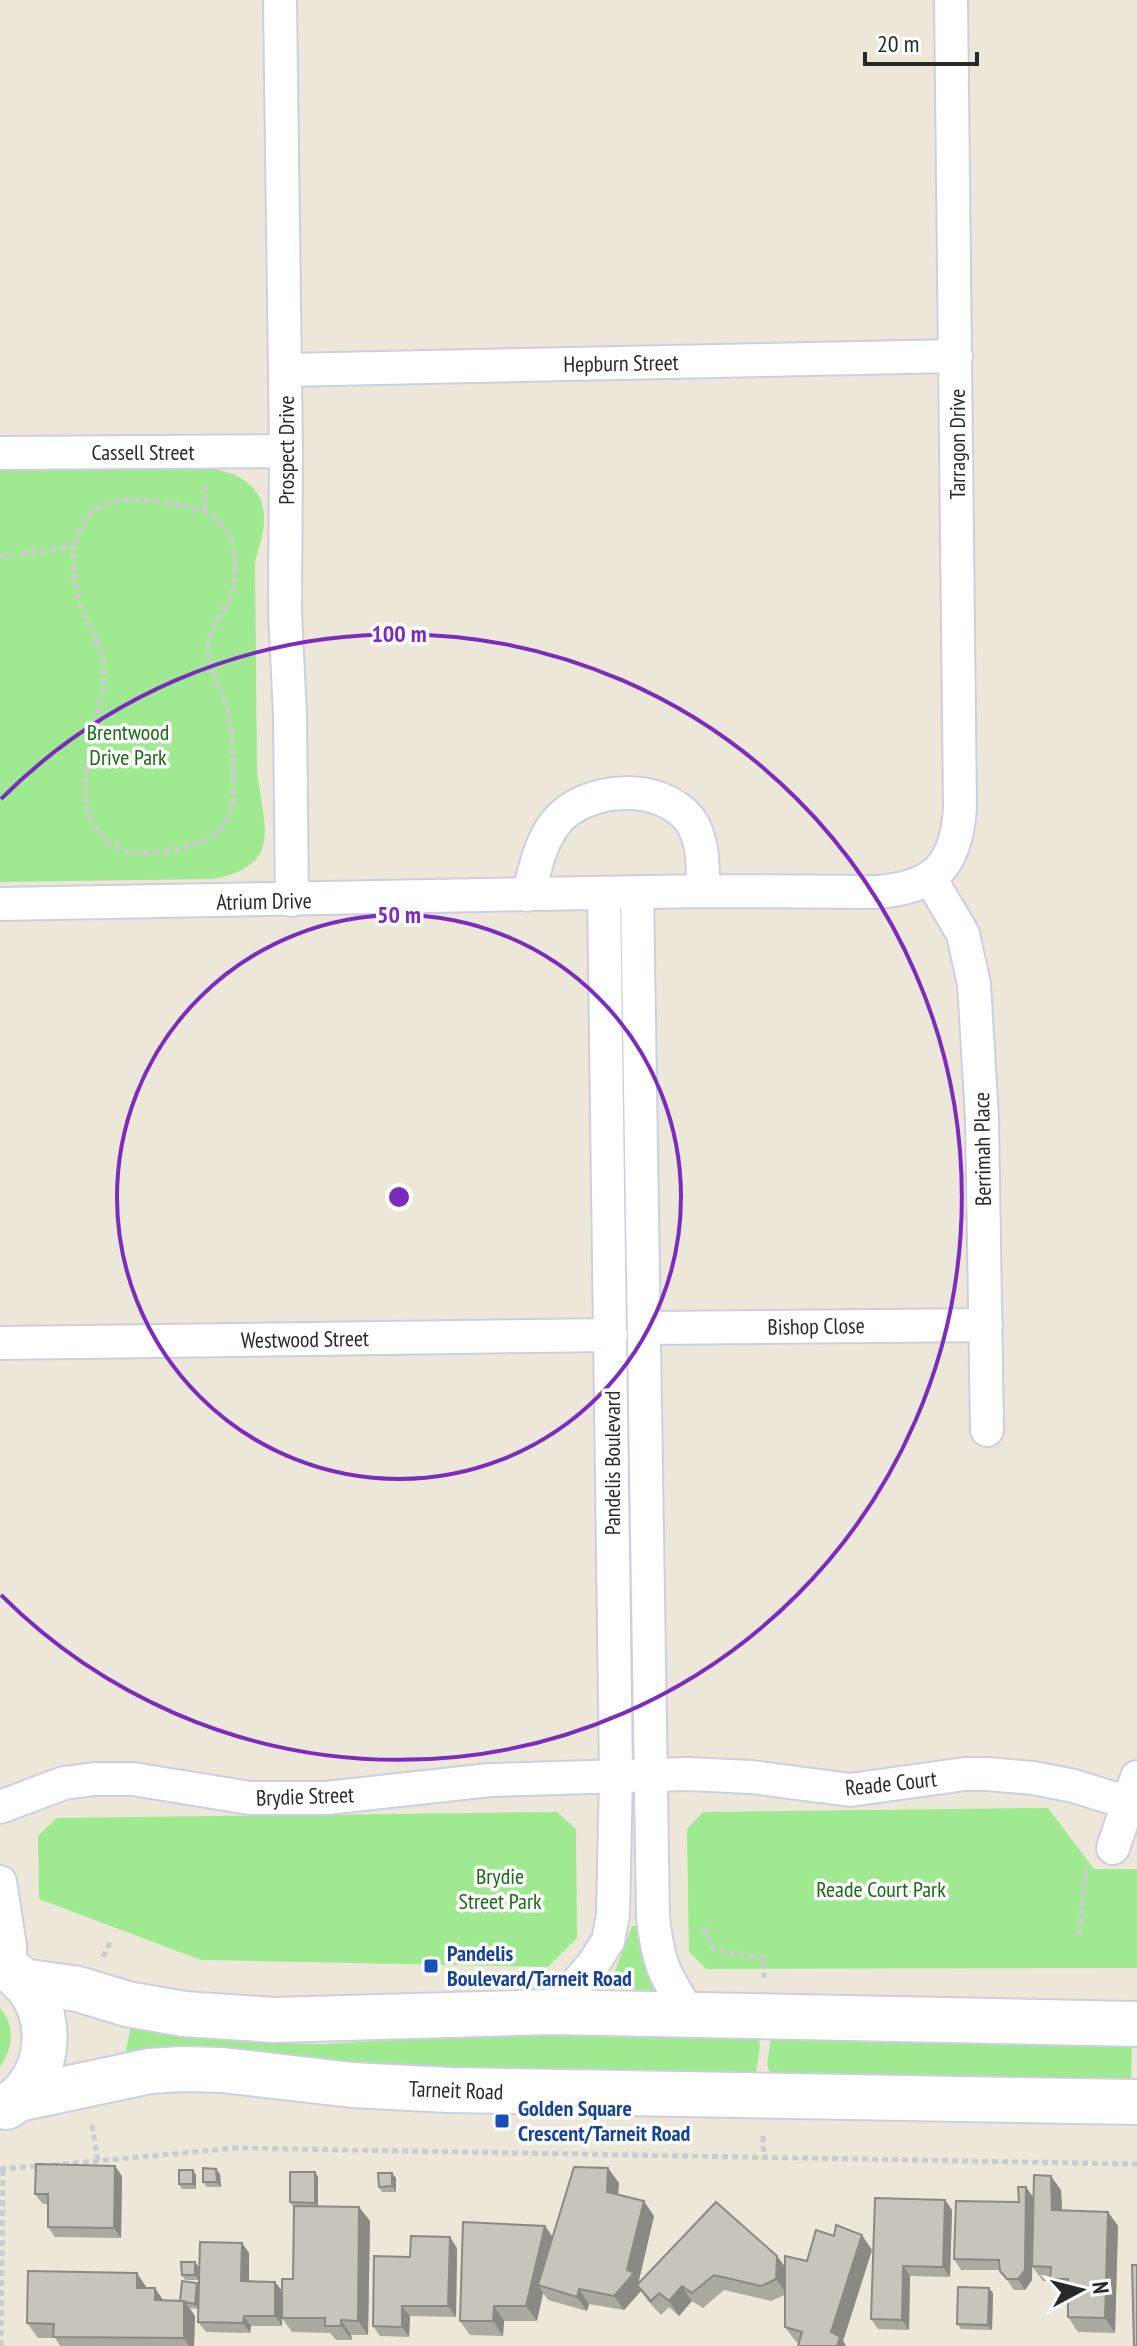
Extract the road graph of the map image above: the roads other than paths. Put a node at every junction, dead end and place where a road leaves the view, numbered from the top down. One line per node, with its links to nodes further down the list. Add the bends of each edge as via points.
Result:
1 (280, 0): 4 (street, Prospect Drive)
2 (951, 0): 3 (street, Tarragon Drive)
3 (956, 356): 4 (street, Hepburn Street); 7 (street, Tarragon Drive, via 960,808 954,849)
4 (285, 370): 5 (street, Prospect Drive)
5 (286, 451): 6 (street, Cassell Street); 12 (street, Prospect Drive)
6 (0, 453)
7 (930, 878): 8 (street, Atrium Drive, via 903,890 876,892); 14 (street, Berrimah Place, via 963,934 974,984)
8 (703, 891): 10 (street, Atrium Drive); 11 (street, via 699,838 689,820 674,806 636,794 591,798 558,820 545,841)
9 (604, 893): 10 (street, Atrium Drive); 11 (street, Atrium Drive); 16 (street, Pandelis Boulevard)
10 (637, 893): 15 (street, Pandelis Boulevard)
11 (528, 895): 12 (street, Atrium Drive)
12 (292, 900): 13 (street, Atrium Drive)
13 (0, 904)
14 (986, 1325): 15 (street, Bishop Close); 18 (street, Berrimah Place)
15 (646, 1328): 20 (street, Pandelis Boulevard)
16 (611, 1335): 17 (street, Westwood Street); 19 (street, Pandelis Boulevard)
17 (0, 1343)
18 (987, 1430)
19 (616, 1775): 20 (street, Reade Court); 22 (street, Brydie Street, via 280,1798 95,1779 64,1783); 26 (street, Pandelis Boulevard, via 608,1941)
20 (651, 1775): 21 (street, Reade Court, via 752,1777 850,1790 965,1774 998,1775); 27 (street, Pandelis Boulevard, via 658,1958)
21 (1132, 1790): 23 (street, Reade Court)
22 (0, 1807)
23 (1113, 1848)
24 (0, 1882): 25 (street)
25 (11, 1972): 26 (main road, via 127,2004 226,2018); 30 (main road, via 39,2005 46,2035 35,2079)
26 (551, 2012): 27 (main road)
27 (691, 2016): 28 (main road)
28 (1137, 2024)
29 (1137, 2102): 30 (main road, Tarneit Road, via 448,2090 182,2069 150,2071)
30 (7, 2110)

